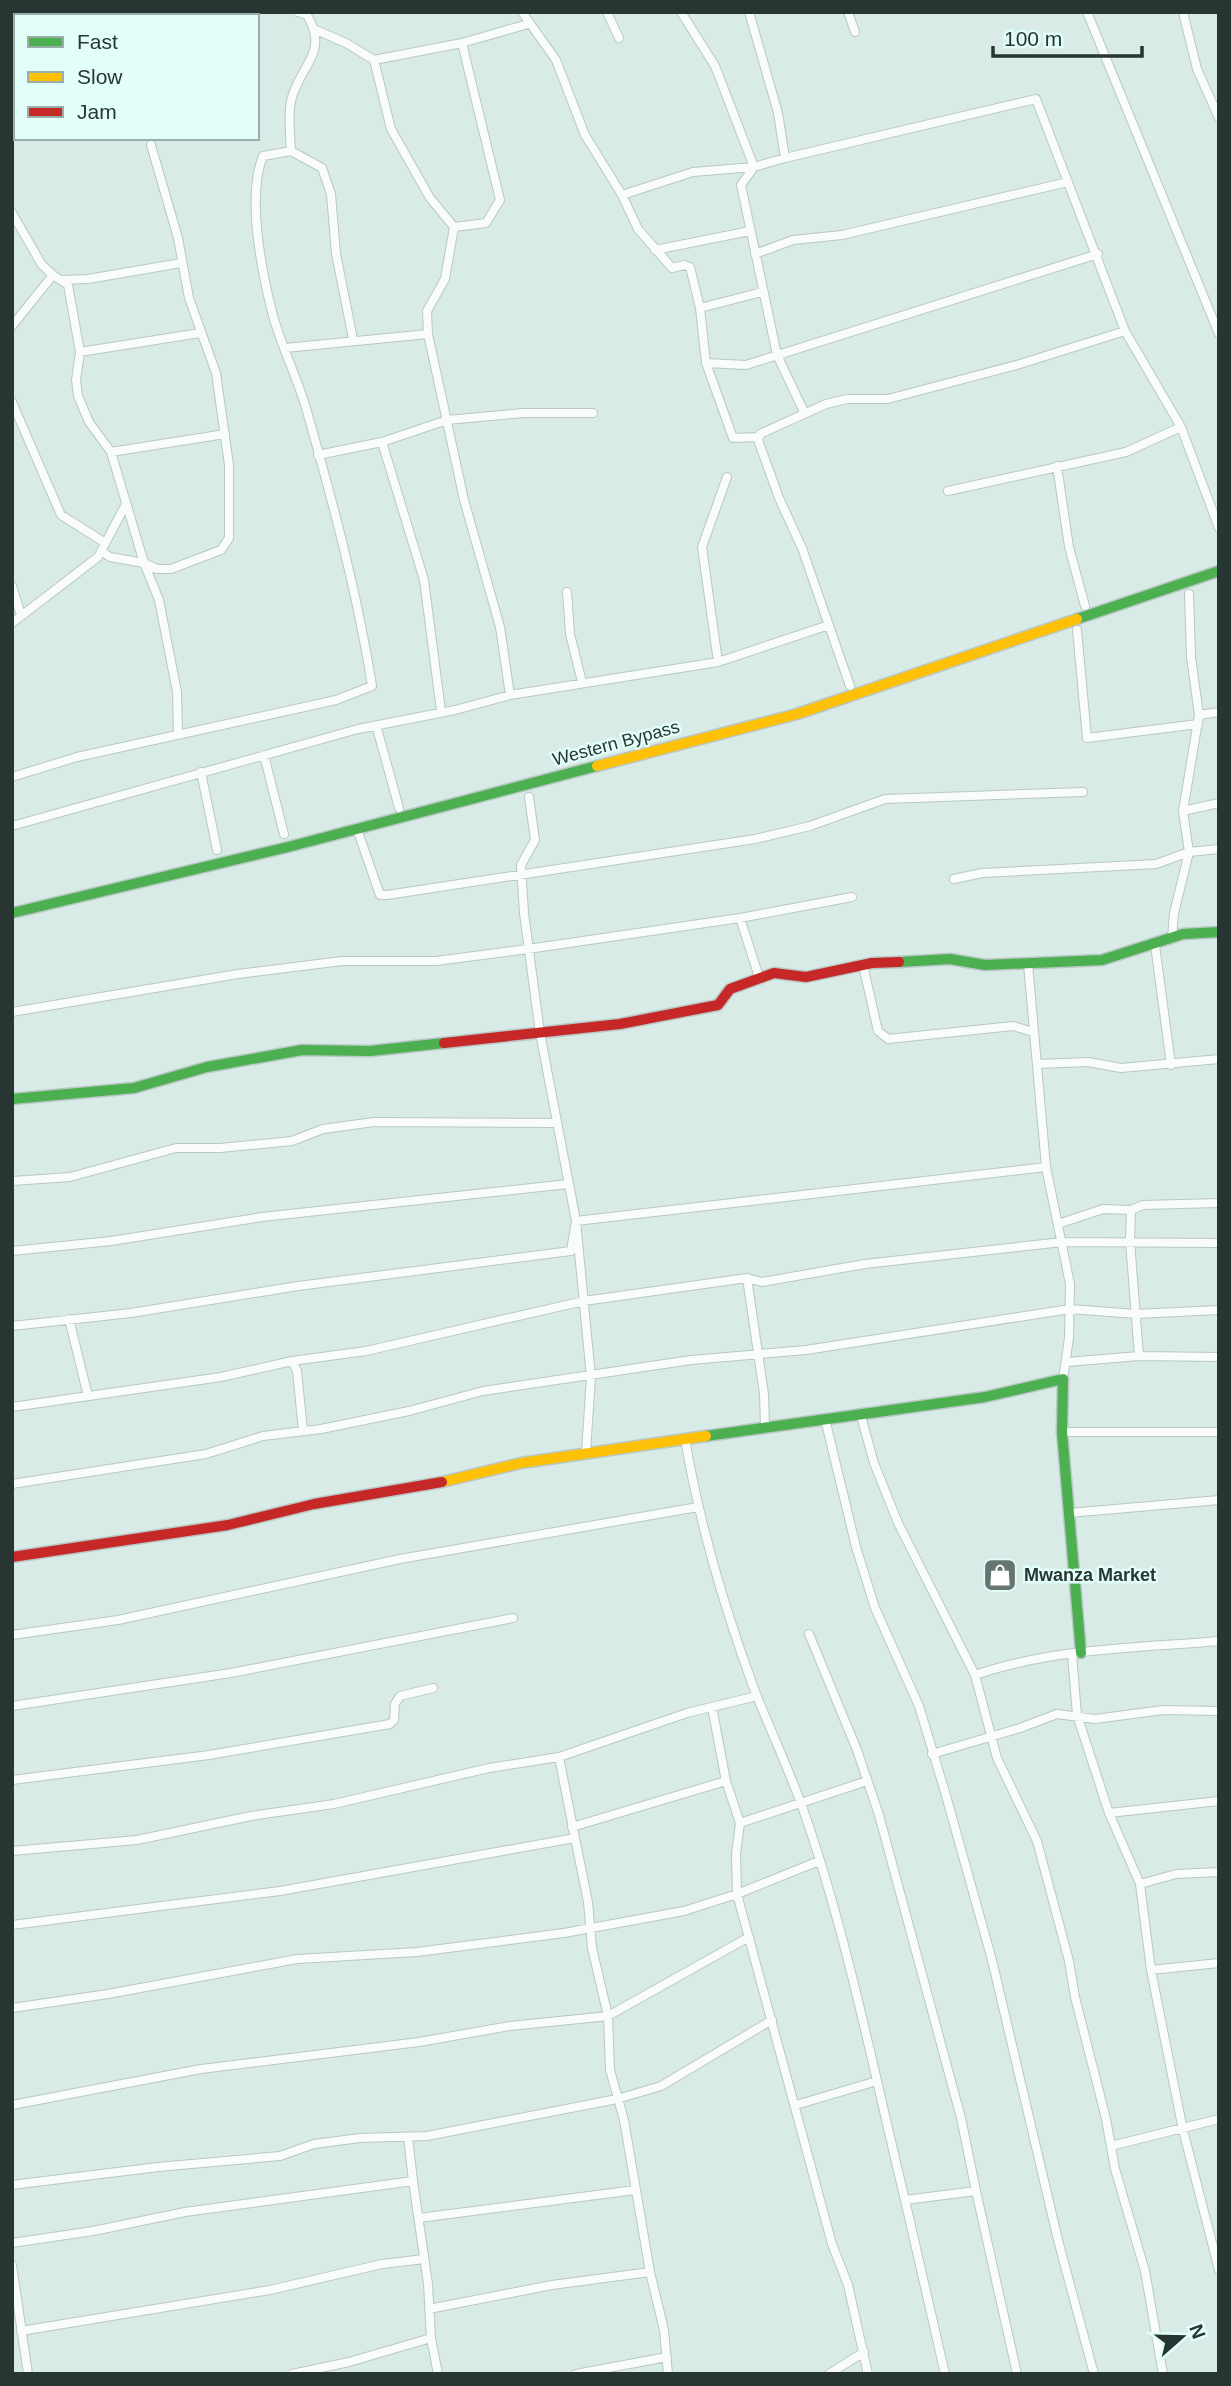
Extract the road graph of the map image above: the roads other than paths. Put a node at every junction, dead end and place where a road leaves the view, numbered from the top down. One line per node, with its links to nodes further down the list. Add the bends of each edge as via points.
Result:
1 (299, 12): 10 (street, via 307,15)
2 (522, 12): 9 (street)
3 (607, 12): 12 (street)
4 (681, 12): 19 (street, via 715,66)
5 (749, 12): 18 (street, via 778,113)
6 (848, 12): 11 (street)
7 (1087, 12): 36 (street)
8 (1183, 12): 15 (street, via 1197,69)
9 (528, 24): 13 (street); 21 (street, via 556,60 585,135)
10 (316, 30): 14 (street); 17 (street, via 313,55 291,100)
11 (855, 32)
12 (619, 38)
13 (462, 43): 14 (street); 23 (street, via 500,200 486,223)
14 (374, 60): 23 (street, via 391,129 429,198)
15 (1219, 118)
16 (151, 145): 28 (street)
17 (291, 151): 37 (street, via 322,169 331,194 336,254); 38 (street, via 263,156 257,197 271,308)
18 (785, 158): 19 (street); 20 (street, via 1031,98 1038,103)
19 (754, 167): 21 (street, via 693,172); 24 (street, via 741,186)
20 (1068, 182): 26 (street, via 842,235 793,240); 27 (street)
21 (622, 195): 25 (street, via 638,229)
22 (12, 213): 29 (street, via 42,265)
23 (454, 228): 35 (street, via 445,279 427,311)
24 (750, 231): 25 (street); 26 (street)
25 (655, 250): 31 (street, via 672,268 690,267)
26 (755, 254): 30 (street)
27 (1098, 254): 33 (street); 40 (street)
28 (181, 262): 29 (street, via 88,279); 34 (street)
29 (57, 278): 32 (street); 39 (street, via 69,288)
30 (762, 292): 31 (street); 40 (street)
31 (700, 308): 41 (street)
32 (12, 326)
33 (1125, 331): 44 (street, via 901,396 847,399); 46 (street)
34 (200, 333): 39 (street); 47 (street, via 216,373)
35 (429, 334): 37 (street); 45 (street)
36 (1219, 334)
37 (353, 339): 38 (street)
38 (285, 348): 51 (street)
39 (80, 352): 50 (street, via 78,396 89,422)
40 (777, 355): 41 (street, via 746,365); 44 (street)
41 (706, 363): 48 (street, via 733,438)
42 (12, 402): 57 (street, via 61,514)
43 (593, 413): 45 (street, via 523,413)
44 (806, 414): 48 (street)
45 (447, 421): 49 (street); 71 (street, via 500,627)
46 (1181, 427): 52 (street, via 1126,452); 56 (street)
47 (225, 434): 50 (street); 58 (street, via 231,501 226,545 171,569)
48 (758, 437): 66 (street)
49 (382, 442): 51 (street); 72 (street, via 424,580)
50 (111, 452): 55 (street)
51 (318, 455): 76 (street, via 372,686 336,699)
52 (1057, 466): 54 (street); 63 (street, via 1069,547)
53 (727, 477): 68 (street, via 702,547)
54 (948, 491)
55 (126, 518): 57 (street); 58 (street)
56 (1219, 528)
57 (103, 547): 58 (street, via 110,557); 64 (street, via 98,557)
58 (144, 563): 76 (street, via 169,642)
59 (1219, 571): 86 (street, Western Bypass, via 797,714)
60 (12, 586): 64 (street)
61 (567, 592): 69 (street, via 570,634)
62 (1189, 594): 74 (street)
63 (1085, 606)
64 (21, 615): 65 (street)
65 (12, 623)
66 (829, 625): 68 (street); 70 (street)
67 (1077, 630): 74 (street, via 1087,738)
68 (718, 662): 69 (street)
69 (582, 682): 71 (street)
70 (850, 686)
71 (510, 695): 72 (street)
72 (441, 711): 75 (street)
73 (1219, 712): 74 (street)
74 (1198, 719): 84 (street)
75 (376, 725): 77 (street); 83 (street)
76 (178, 734): 79 (street)
77 (264, 755): 78 (street); 87 (street)
78 (201, 772): 85 (street); 89 (street)
79 (12, 777)
80 (1083, 792): 91 (street, via 885,799 810,826 755,839)
81 (529, 797): 91 (street, via 534,840)
82 (1219, 803): 84 (street)
83 (399, 808)
84 (1183, 811): 90 (street)
85 (12, 825)
86 (357, 829): 91 (street, via 380,895); 94 (street, Western Bypass)
87 (285, 834)
88 (1219, 849): 90 (street)
89 (217, 850)
90 (1189, 852): 92 (street, via 1156,864); 97 (street)
91 (521, 873): 99 (street)
92 (954, 878)
93 (852, 897): 95 (street)
94 (12, 913)
95 (740, 918): 99 (street); 102 (street)
96 (1219, 932): 97 (street)
97 (1172, 938): 98 (street)
98 (1155, 945): 100 (street, via 1102,960); 108 (street)
99 (528, 949): 103 (street, via 436,961 329,962); 105 (street)
100 (1027, 964): 101 (street, via 950,960); 104 (street)
101 (863, 965): 102 (street, via 806,977 774,973); 104 (street, via 878,1031 888,1039 1013,1026)
102 (759, 977): 105 (street, via 730,989 718,1005 620,1024)
103 (12, 1012)
104 (1033, 1032): 107 (street)
105 (540, 1033): 109 (street, via 370,1051 302,1050 207,1067 134,1087); 110 (street)
106 (1219, 1059): 108 (street)
107 (1038, 1064): 108 (street, via 1088,1062 1121,1069); 111 (street)
108 (1171, 1065)
109 (12, 1099)
110 (557, 1123): 112 (street, via 374,1122 323,1129 292,1141 176,1148 70,1177); 113 (street)
111 (1046, 1167): 116 (street); 117 (street)
112 (12, 1181)
113 (568, 1184): 116 (street); 121 (street, via 275,1215 111,1241)
114 (1219, 1203): 115 (street, via 1143,1205)
115 (1131, 1210): 117 (street, via 1103,1209); 118 (street)
116 (576, 1222): 123 (street); 127 (street, via 570,1251)
117 (1058, 1224): 119 (street)
118 (1130, 1241): 119 (street); 120 (street); 126 (street)
119 (1062, 1242): 122 (street, via 865,1264 762,1283); 124 (street)
120 (1219, 1243)
121 (12, 1251)
122 (747, 1278): 123 (street); 129 (street)
123 (584, 1301): 132 (street, via 366,1351); 134 (street)
124 (1070, 1309): 126 (street); 129 (street); 133 (street)
125 (1219, 1310): 126 (street)
126 (1136, 1314): 130 (street)
127 (69, 1319): 128 (street); 136 (street)
128 (12, 1326)
129 (759, 1354): 134 (street); 140 (street)
130 (1139, 1356): 131 (street); 133 (street)
131 (1219, 1357)
132 (292, 1361): 136 (street, via 221,1377); 141 (street)
133 (1067, 1362): 135 (street)
134 (591, 1377): 141 (street, via 483,1391 409,1411); 145 (street)
135 (1063, 1379): 138 (street, via 985,1397); 142 (street)
136 (88, 1396): 137 (street)
137 (12, 1407)
138 (862, 1416): 139 (street); 156 (street, via 874,1463 898,1523)
139 (825, 1419): 140 (street); 164 (street, via 875,1608 919,1706)
140 (765, 1427): 144 (street)
141 (303, 1430): 146 (street, via 263,1436 206,1454)
142 (1062, 1432): 143 (street); 149 (street)
143 (1219, 1432)
144 (685, 1440): 145 (street); 148 (street)
145 (586, 1452): 150 (street, via 228,1525)
146 (12, 1484)
147 (1219, 1500): 149 (street)
148 (698, 1507): 153 (street, via 400,1559 118,1620); 158 (street)
149 (1069, 1513): 155 (street)
150 (12, 1557)
151 (513, 1618): 159 (street, via 231,1673)
152 (809, 1634): 168 (street)
153 (12, 1635)
154 (1219, 1642): 155 (street)
155 (1076, 1653): 156 (street); 162 (street)
156 (975, 1675): 163 (street)
157 (433, 1688): 166 (street, via 400,1696 390,1724 209,1755)
158 (757, 1696): 160 (street); 170 (street)
159 (12, 1706)
160 (712, 1707): 165 (street); 167 (street)
161 (1219, 1711): 162 (street, via 1163,1710 1095,1719)
162 (1077, 1715): 163 (street, via 1057,1714); 171 (street)
163 (994, 1737): 164 (street); 195 (street, via 997,1758 1037,1841)
164 (932, 1754): 221 (street, via 992,1960)
165 (559, 1757): 173 (street); 175 (street, via 137,1840)
166 (12, 1780)
167 (726, 1780): 172 (street); 173 (street)
168 (866, 1781): 170 (street); 199 (street, via 961,2118)
169 (1219, 1801): 171 (street)
170 (801, 1805): 172 (street); 176 (street)
171 (1109, 1813): 178 (street)
172 (740, 1823): 179 (street)
173 (572, 1827): 174 (street)
174 (575, 1838): 180 (street, via 281,1891); 181 (street)
175 (12, 1851)
176 (819, 1861): 179 (street); 188 (street)
177 (1219, 1872): 178 (street, via 1176,1874)
178 (1140, 1885): 184 (street)
179 (737, 1895): 181 (street, via 684,1911); 182 (street)
180 (12, 1924)
181 (591, 1928): 185 (street, via 417,1952 297,1959); 186 (street)
182 (749, 1937): 186 (street); 187 (street)
183 (1219, 1963): 184 (street)
184 (1151, 1970): 193 (street)
185 (12, 2008)
186 (608, 2017): 189 (street, via 610,2070); 190 (street, via 201,2069)
187 (772, 2020): 189 (street, via 660,2086); 191 (street)
188 (877, 2081): 191 (street); 200 (street)
189 (617, 2099): 194 (street); 198 (street)
190 (12, 2105)
191 (796, 2105): 210 (street)
192 (1219, 2119): 193 (street)
193 (1183, 2130): 195 (street); 205 (street)
194 (408, 2137): 196 (street); 197 (street, via 360,2138 314,2144 280,2156)
195 (1111, 2146): 222 (street, via 1145,2272)
196 (413, 2181): 201 (street); 202 (street, via 185,2212)
197 (12, 2185)
198 (635, 2190): 201 (street); 206 (street)
199 (975, 2191): 200 (street); 220 (street)
200 (905, 2200): 219 (street)
201 (419, 2218): 203 (street)
202 (12, 2243)
203 (424, 2259): 207 (street); 208 (street)
204 (12, 2265): 208 (street)
205 (1219, 2270)
206 (650, 2272): 207 (street); 211 (street)
207 (429, 2309): 209 (street)
208 (21, 2331): 212 (street)
209 (431, 2339): 213 (street); 214 (street)
210 (864, 2352): 217 (street); 218 (street)
211 (667, 2357): 215 (street); 216 (street)
212 (26, 2373)
213 (292, 2374)
214 (438, 2374)
215 (576, 2374)
216 (668, 2374)
217 (829, 2374)
218 (868, 2374)
219 (945, 2374)
220 (1017, 2374)
221 (1094, 2374)
222 (1163, 2374)

